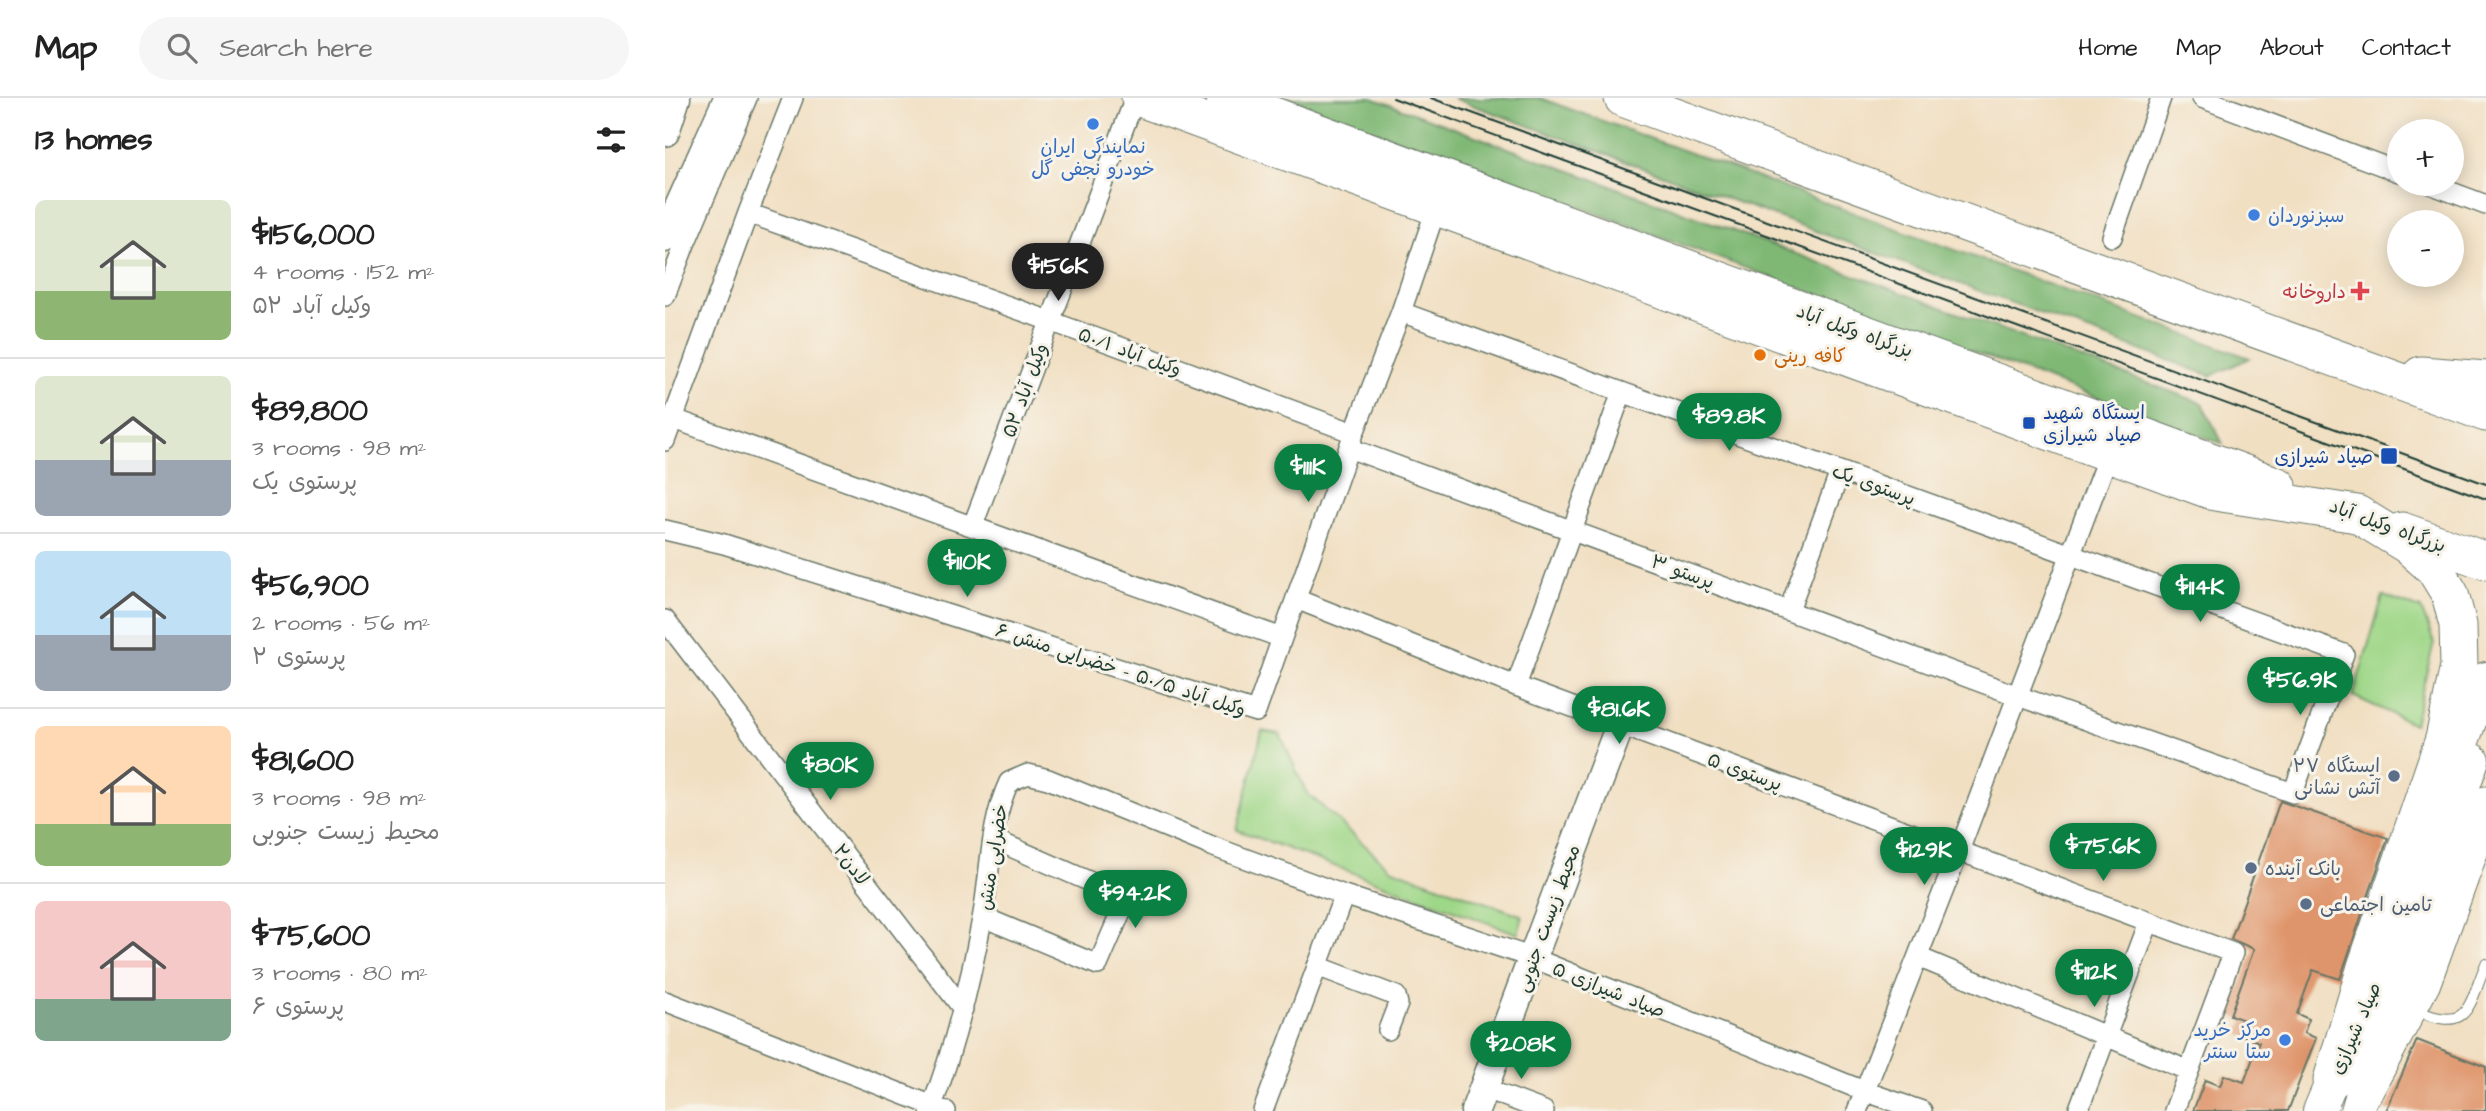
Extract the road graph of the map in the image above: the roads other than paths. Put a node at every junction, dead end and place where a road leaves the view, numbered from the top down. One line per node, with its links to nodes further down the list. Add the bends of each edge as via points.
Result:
1 (676, 98): 10 (street)
2 (728, 98): 19 (street)
3 (747, 98): 20 (street)
4 (793, 98): 17 (street)
5 (1137, 98): 13 (highway); 22 (street, ۵۲ وکیل آباد)
6 (1225, 98): 11 (highway, بزرگراه وکیل آباد)
7 (1623, 98): 23 (highway)
8 (2161, 98): 18 (street)
9 (2202, 98): 12 (street)
10 (665, 132)
11 (1352, 145): 13 (highway); 32 (highway, بزرگراه وکیل آباد)
12 (2387, 167)
13 (1391, 190): 16 (highway)
14 (2462, 196): 15 (street)
15 (2486, 205)
16 (1437, 206): 21 (street); 30 (highway)
17 (748, 213): 22 (street, وکیل آباد ۵۰/۱); 27 (street)
18 (2112, 237)
19 (665, 238)
20 (665, 296)
21 (1401, 312): 25 (street, پرستوی یک); 29 (street)
22 (1049, 321): 29 (street, وکیل آباد ۵۰/۱); 33 (street, ۵۲ وکیل آباد)
23 (2375, 371): 24 (highway); 26 (highway)
24 (2486, 380)
25 (1622, 393): 31 (street, پرستوی یک); 35 (street)
26 (2486, 413)
27 (674, 419): 28 (street); 33 (street)
28 (665, 441)
29 (1351, 441): 35 (street, پرستو ۳); 38 (street)
30 (2109, 453): 32 (highway, via 2215,492); 36 (street)
31 (1839, 472): 36 (street, پرستوی یک); 39 (street)
32 (2357, 514): 37 (highway, بزرگراه وکیل آباد); 42 (highway, via 2434,568 2450,594)
33 (973, 526): 41 (street)
34 (665, 530): 41 (street, وکیل آباد ۵۰/۵ - خضرایی منش ۶, via 724,544 1256,712)
35 (1572, 531): 39 (street, پرستو ۳); 43 (street)
36 (2070, 556): 44 (street); 47 (street, پرستوی یک, via 2344,654)
37 (2486, 561)
38 (1296, 599): 41 (street); 43 (street, پرستوی ۵)
39 (1789, 610): 44 (street, پرستو ۳)
40 (665, 620): 61 (street, لادن۲)
41 (1282, 638)
42 (2477, 666): 45 (main road, صیاد شیرازی); 66 (highway, via 2444,739 2366,967)
43 (1515, 686): 46 (street, پرستوی ۵)
44 (2018, 696): 47 (street, پرستو ۳); 51 (street)
45 (2480, 716): 66 (main road, صیاد شیرازی, via 2392,990)
46 (1620, 725): 51 (street, پرستوی ۵); 56 (street, محیط زیست جنوبی)
47 (2293, 793)
48 (2486, 805): 60 (highway)
49 (992, 839): 50 (street, خضرایی منش, via 1009,782 1028,775); 53 (street, خضرایی منش); 53 (street, via 1127,898 1098,965)
50 (1214, 847): 52 (street, صیاد شیرازی ۵)
51 (1959, 851): 54 (street, پرستوی ۵); 55 (street)
52 (1344, 895): 56 (street, صیاد شیرازی ۵); 58 (street)
53 (983, 916): 61 (street, خضرایی منش)
54 (2149, 922): 63 (street); 64 (street, پرستوی ۵, via 2232,953)
55 (1918, 957): 63 (street); 65 (street)
56 (1533, 958): 65 (street, صیاد شیرازی ۵); 67 (street, محیط زیست جنوبی)
57 (2486, 964): 60 (lane, via 2466,1011 2456,1018 2438,1019)
58 (1317, 966): 62 (street, via 1396,996 1398,1004); 69 (street)
59 (665, 1001): 68 (street)
60 (2409, 1007): 66 (highway)
61 (963, 1009): 68 (street, خضرایی منش)
62 (1388, 1030)
63 (2106, 1036): 64 (street); 73 (street)
64 (2189, 1071): 74 (street)
65 (1864, 1091): 71 (street); 72 (street, صیاد شیرازی ۵)
66 (2343, 1098)
67 (1479, 1099): 70 (street)
68 (936, 1109)
69 (1263, 1111)
70 (1544, 1111)
71 (1857, 1111)
72 (1922, 1111)
73 (2078, 1111)
74 (2174, 1111)

